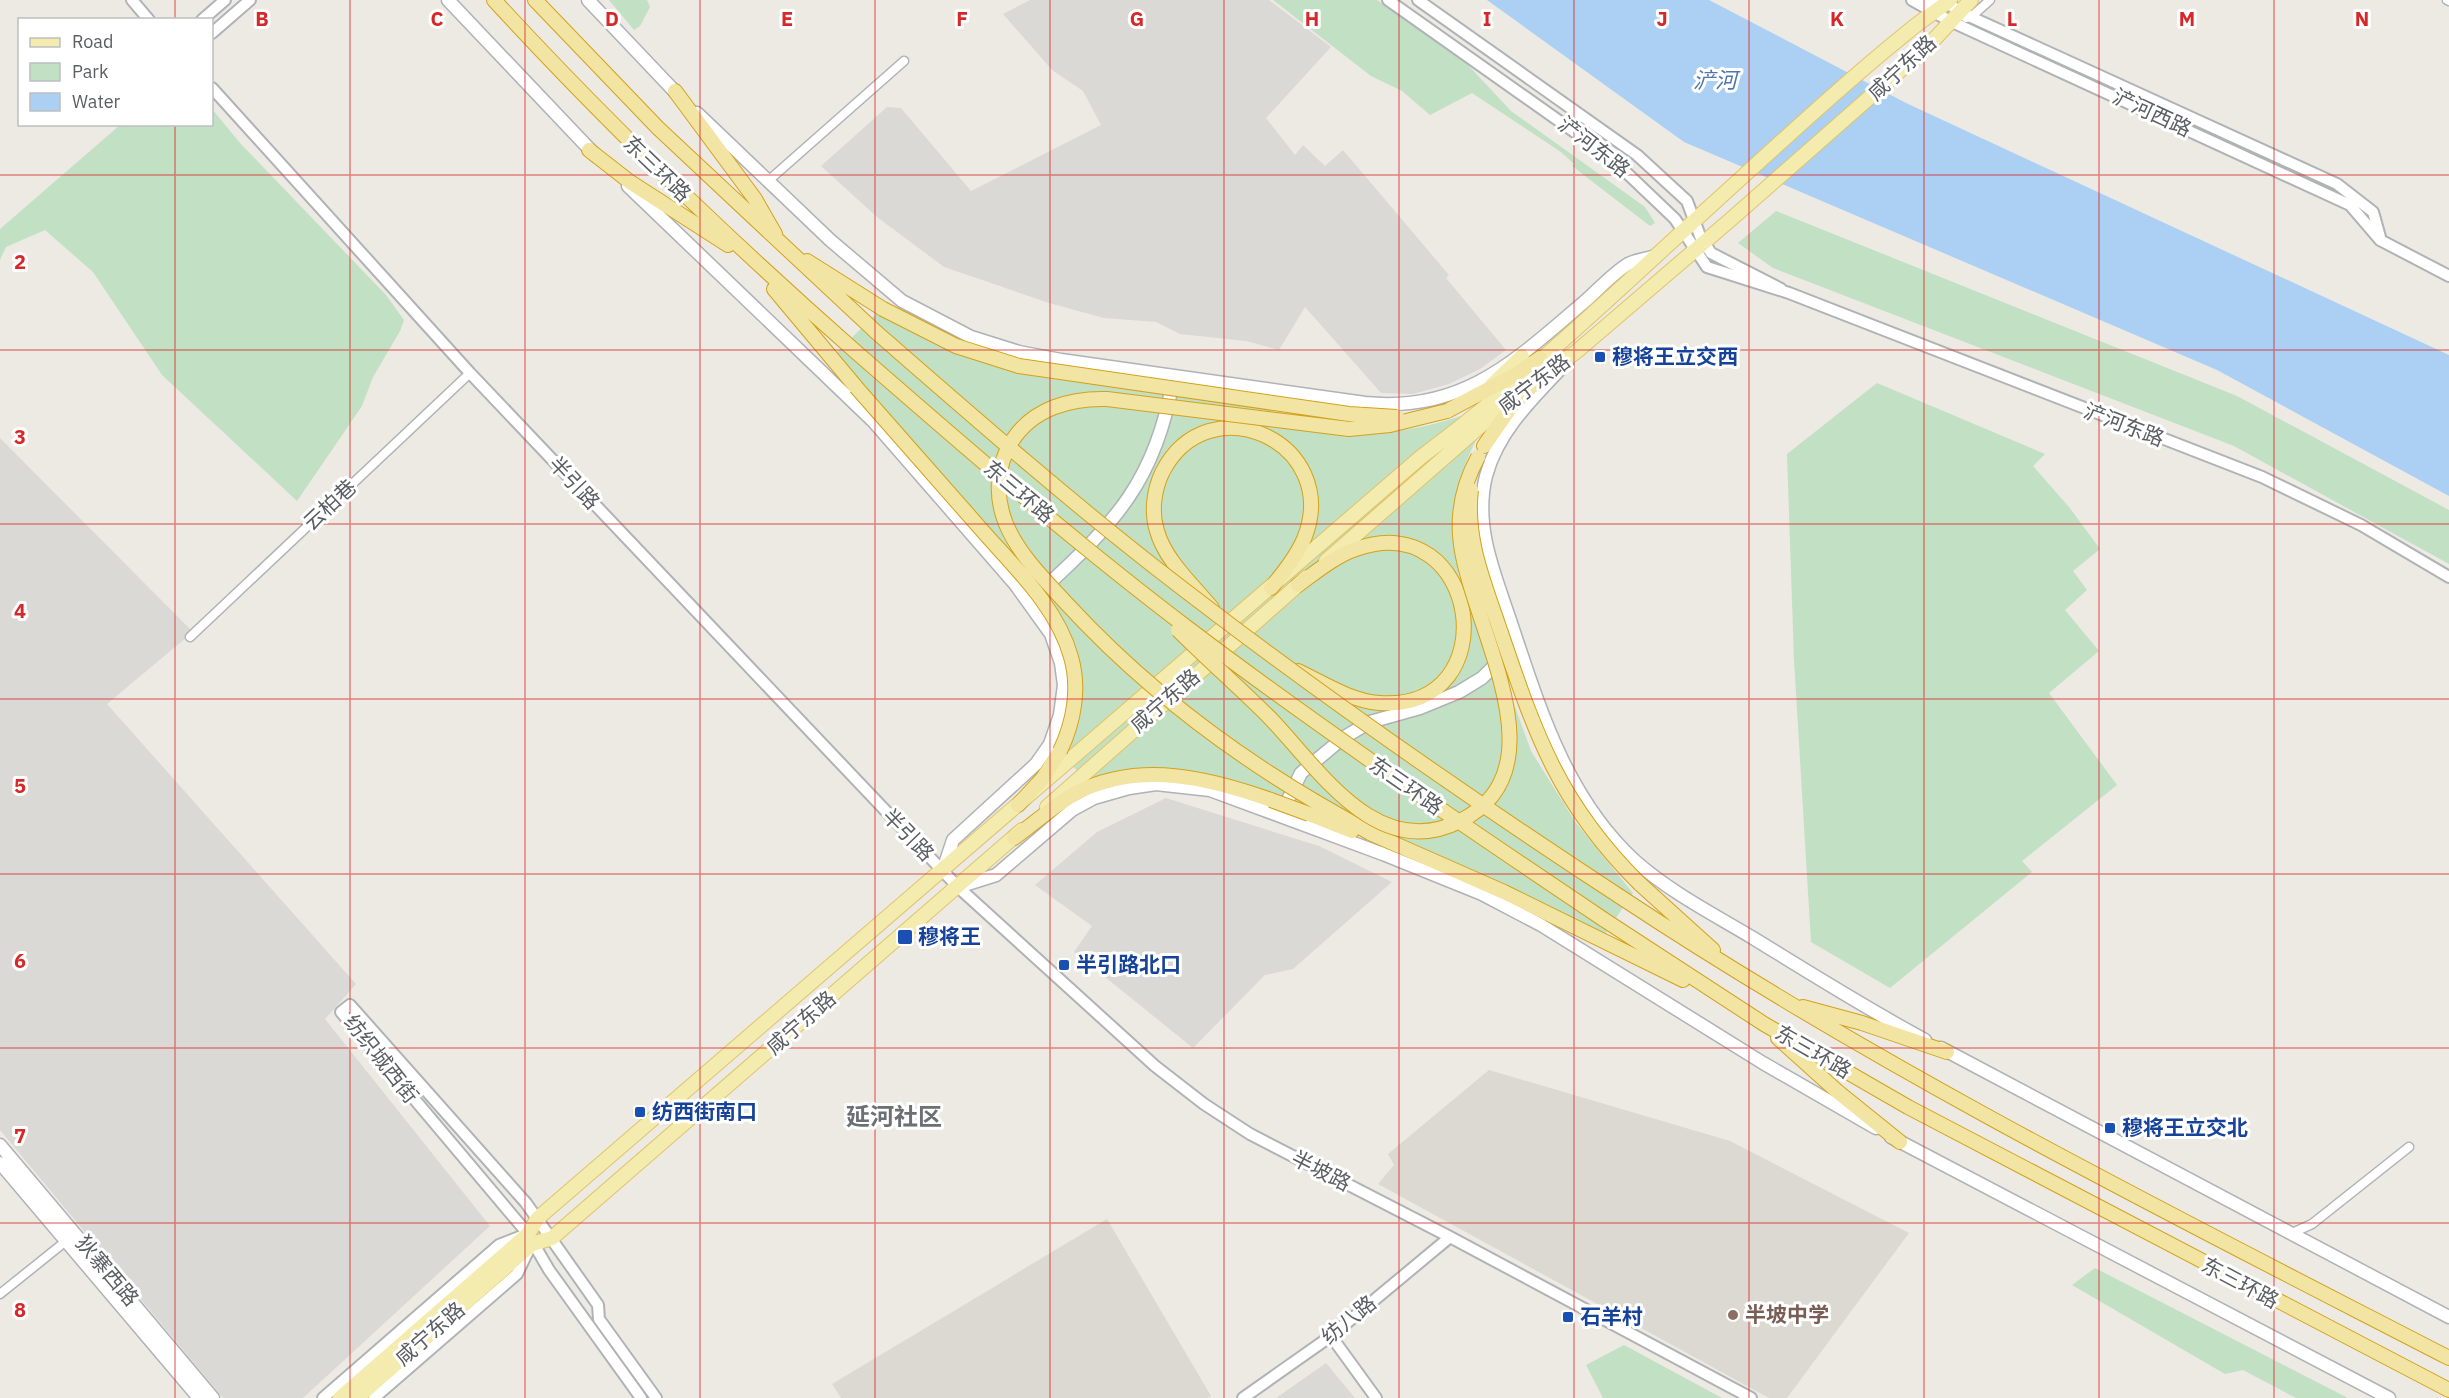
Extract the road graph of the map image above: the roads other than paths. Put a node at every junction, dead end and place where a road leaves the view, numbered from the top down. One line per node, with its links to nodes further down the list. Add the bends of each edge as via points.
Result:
1 (132, 0): 15 (street)
2 (225, 0): 16 (street)
3 (250, 0): 17 (street)
4 (448, 0): 21 (main road)
5 (494, 0): 28 (highway, 东三环路, via 617,131)
6 (535, 0): 26 (highway, 东三环路, via 658,128)
7 (588, 0): 20 (main road)
8 (1388, 0): 24 (street, 浐河东路, via 1610,157)
9 (1418, 0): 23 (street, 浐河东路, via 1637,154 1682,195)
10 (1912, 0): 13 (street, 浐河西路)
11 (1971, 0): 14 (main road, 咸宁东路)
12 (1990, 0): 14 (street)
13 (1936, 3): 14 (street, 浐河西路); 23 (main road, 咸宁东路)
14 (1961, 16): 25 (street, 浐河西路, via 2350,205); 25 (street, 浐河西路, via 2337,184 2373,212); 27 (main road, 咸宁东路)
15 (147, 18)
16 (204, 18)
17 (213, 32)
18 (904, 61): 22 (street)
19 (213, 89): 34 (street, 半引路)
20 (675, 91): 22 (main road); 26 (highway, via 755,198)
21 (589, 150): 28 (highway, via 691,223); 45 (main road, via 869,417)
22 (768, 181): 36 (main road, via 890,293 949,327 1032,355)
23 (1695, 221): 24 (main road, 咸宁东路); 27 (street, 浐河东路)
24 (1684, 231): 27 (street, 浐河东路); 29 (main road, 咸宁东路)
25 (2380, 240): 30 (street, 浐河西路)
26 (783, 247): 38 (highway, bridge, via 884,309 956,346 1041,370 1368,416 1403,417); 46 (highway, 东三环路, bridge, via 1059,488)
27 (1699, 247): 31 (main road, 咸宁东路); 41 (street, 浐河东路, via 1712,269 1789,294 2262,477 2361,525)
28 (746, 255): 43 (highway, 东三环路, bridge, via 1048,517); 50 (highway, bridge, via 1026,581 1059,626 1072,660 1075,684 1071,723 1043,778)
29 (1660, 255): 32 (main road, via 1629,264); 33 (main road, 咸宁东路)
30 (2449, 276)
31 (1576, 352): 35 (main road, 咸宁东路); 48 (main road, via 1507,431 1486,477 1482,506 1485,542)
32 (1522, 357): 36 (main road, via 1458,392 1397,404); 37 (main road)
33 (1540, 358): 37 (highway); 40 (main road, 咸宁东路)
34 (470, 373): 47 (street, 云柏巷); 54 (street, 半引路)
35 (1545, 373): 39 (highway, via 1511,407); 42 (main road, 咸宁东路)
36 (1174, 376): 45 (main road, via 1162,434 1131,495 1085,550)
37 (1484, 393): 38 (highway); 40 (main road)
38 (1447, 411): 51 (highway, bridge, via 1406,423 1349,429 1107,399 1081,400 1055,406 1035,417 1018,433 1003,461 998,490 1006,524 1023,553 1054,590 1182,711)
39 (1481, 451): 43 (highway, bridge, via 1462,500 1460,543 1468,584 1505,699 1511,741 1496,789 1473,813 1449,826 1398,829 1352,805); 56 (highway, bridge, via 1470,503 1474,546 1529,718 1555,774 1577,811 1640,884)
40 (1422, 457): 44 (main road, 咸宁东路)
41 (2449, 577)
42 (1298, 585): 49 (highway, bridge, via 1357,548 1386,543 1410,548 1432,559 1457,589 1464,606 1462,648 1443,680 1430,691 1413,699 1378,703 1356,698); 53 (main road, 咸宁东路)
43 (1137, 588): 57 (highway, 东三环路, bridge, via 1400,783)
44 (1271, 588): 46 (highway, bridge, via 1303,542 1311,511 1310,491 1300,465 1281,445 1260,433 1233,428 1203,433 1183,446 1168,463 1157,487 1156,530 1170,556); 50 (main road, 咸宁东路)
45 (1029, 602): 54 (main road, via 1051,634 1061,663 1064,692 1057,730 1036,764 953,840)
46 (1219, 616): 49 (highway, 东三环路, bridge)
47 (190, 637)
48 (1518, 642): 52 (main road, via 1467,688 1432,704 1370,722 1343,738 1301,773); 60 (main road, via 1560,758 1593,811 1634,860 1702,908)
49 (1283, 664): 56 (highway, 东三环路, bridge, via 1488,811)
50 (1018, 806): 54 (main road, 咸宁东路)
51 (1312, 808): 53 (highway, bridge, via 1186,777 1126,777 1079,792); 57 (highway, via 1504,892)
52 (1280, 815): 55 (main road, via 1191,786 1156,784 1118,790 1077,806 996,875); 61 (main road, via 1436,874 1526,917)
53 (1014, 838): 55 (main road, 咸宁东路)
54 (942, 871): 55 (street, 半坡路); 65 (main road, 咸宁东路)
55 (958, 887): 67 (street, 半坡路, via 1155,1066 1204,1104 1250,1134); 68 (main road, 咸宁东路)
56 (1744, 976): 58 (highway, 东三环路)
57 (1726, 1000): 59 (highway, 东三环路)
58 (1791, 1004): 60 (highway); 74 (highway, 东三环路, via 1909,1074)
59 (1764, 1024): 61 (highway); 75 (highway, 东三环路, via 1908,1107)
60 (1947, 1052): 66 (main road)
61 (1900, 1142): 87 (main road)
62 (0, 1145): 78 (main road, 狄寨西路)
63 (2409, 1147): 66 (street, via 2312,1224)
64 (0, 1163): 70 (main road, 狄寨西路)
65 (538, 1218): 68 (street, 纺织城西街); 69 (main road, 咸宁东路); 69 (street, 纺织城西街, via 350,1005 341,1012)
66 (2290, 1235): 72 (main road)
67 (1450, 1237): 73 (street, 纺八路); 86 (street, 半坡路)
68 (552, 1238): 69 (main road, 咸宁东路); 83 (street, 纺织城西街, via 598,1305 598,1319)
69 (530, 1239): 76 (main road, 咸宁东路, via 370,1372); 76 (street, via 499,1245); 80 (main road, 咸宁东路); 81 (street, via 517,1274); 82 (street, 纺织城西街)
70 (66, 1241): 71 (street); 77 (main road, 狄寨西路)
71 (0, 1294)
72 (2449, 1317)
73 (1331, 1336): 84 (street, 纺八路); 85 (street)
74 (2449, 1358)
75 (2449, 1390)
76 (339, 1392): 79 (street)
77 (199, 1398)
78 (213, 1398)
79 (323, 1398)
80 (357, 1398)
81 (374, 1398)
82 (641, 1398)
83 (656, 1398)
84 (1243, 1398)
85 (1376, 1398)
86 (1751, 1398)
87 (2388, 1398)

